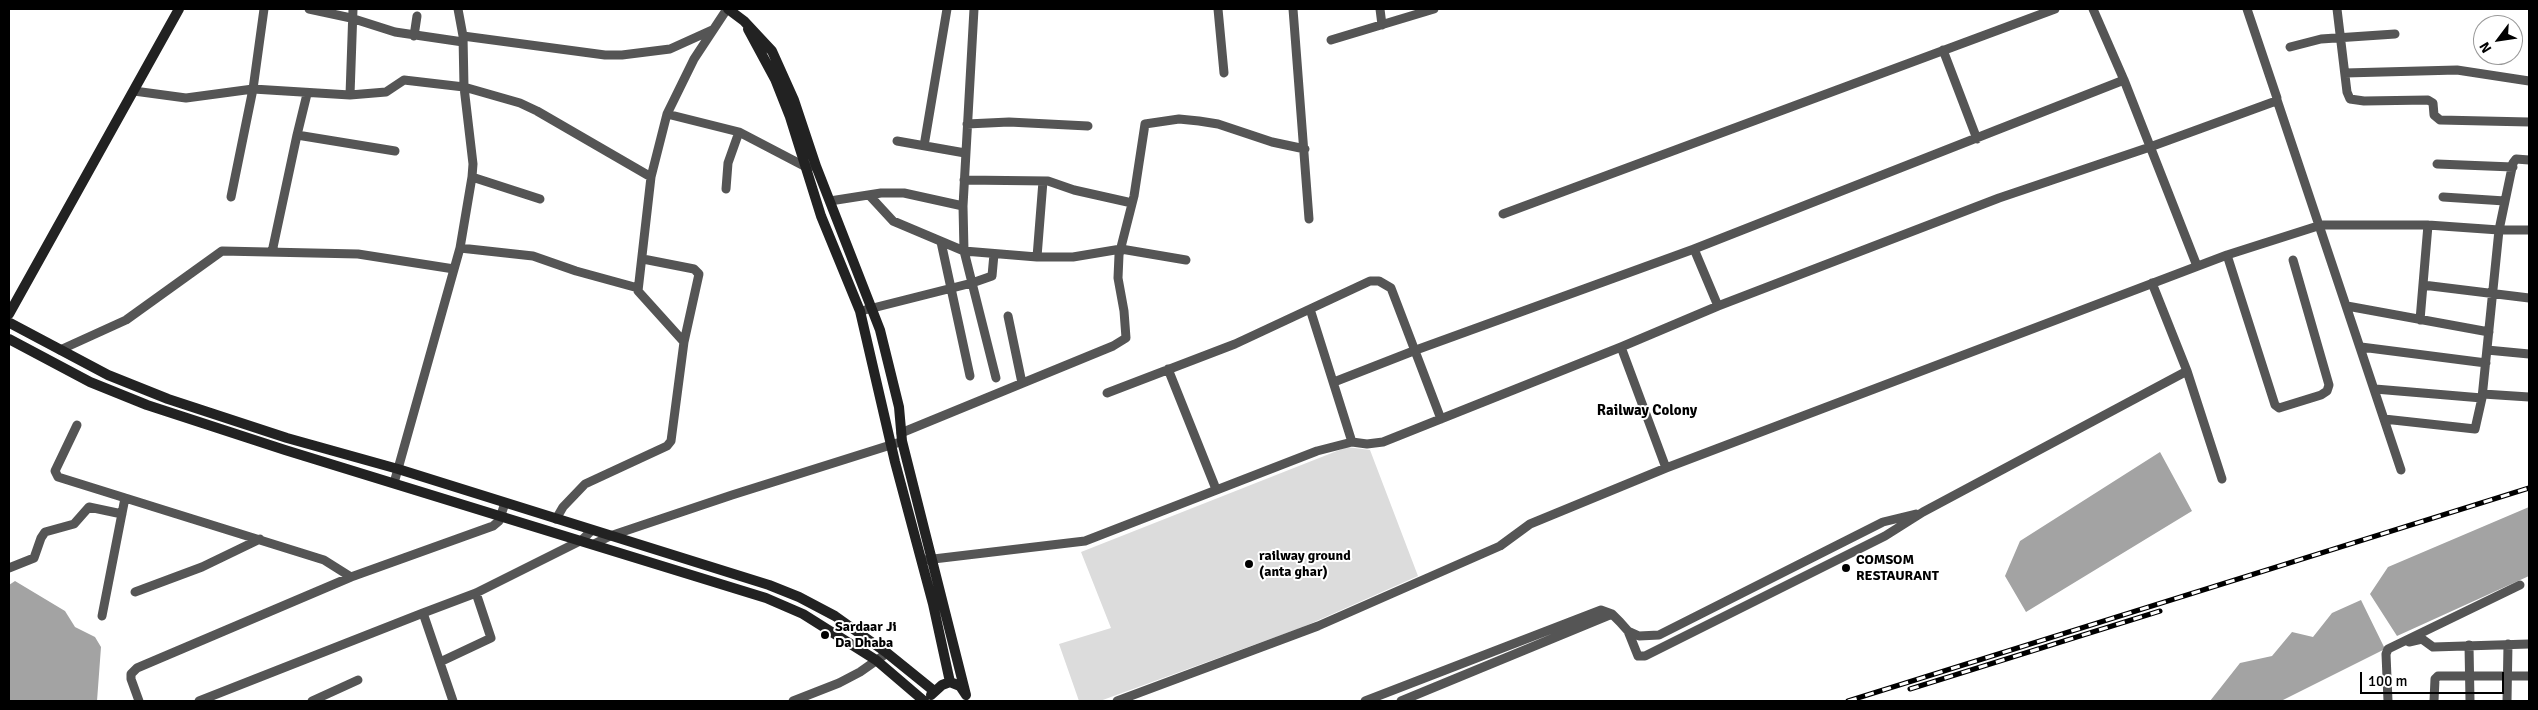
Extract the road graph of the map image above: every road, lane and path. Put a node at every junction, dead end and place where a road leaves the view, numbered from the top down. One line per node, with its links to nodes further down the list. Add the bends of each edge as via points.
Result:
1 (179, 9): 33 (street)
2 (264, 9): 32 (street)
3 (309, 9): 16 (street)
4 (458, 9): 23 (street)
5 (727, 9): 19 (street); 53 (street, via 744,21 775,80)
6 (947, 9): 45 (street)
7 (974, 9): 39 (street)
8 (1218, 9): 27 (street)
9 (1293, 9): 47 (street)
10 (1380, 9): 18 (street)
11 (1434, 9): 18 (street)
12 (2055, 9): 26 (street)
13 (2093, 9): 29 (street)
14 (2247, 9): 36 (street)
15 (2337, 9): 22 (street)
16 (352, 13): 21 (street, via 379,28); 35 (street)
17 (417, 16): 21 (street)
18 (1382, 25): 24 (street)
19 (713, 30): 23 (street, via 670,49 622,55); 37 (street)
20 (2395, 34): 22 (street)
21 (414, 36): 23 (street)
22 (2341, 37): 25 (street); 28 (street)
23 (463, 39): 31 (street)
24 (1331, 40)
25 (2290, 48)
26 (1944, 50): 43 (street); 67 (street)
27 (1224, 73)
28 (2345, 73): 30 (street, via 2456,70); 38 (street, via 2347,92 2353,101 2428,100 2433,103 2434,115 2440,120)
29 (2124, 80): 43 (street); 46 (street)
30 (2529, 80)
31 (464, 87): 35 (street, via 404,80 386,92); 54 (street); 55 (street, via 537,111)
32 (253, 89): 33 (street, via 186,98); 34 (street); 60 (street)
33 (134, 91): 101 (street)
34 (308, 94): 35 (street); 42 (street)
35 (350, 95)
36 (2277, 100): 46 (street); 69 (street)
37 (666, 114): 41 (street); 55 (street)
38 (2529, 122)
39 (967, 124): 40 (street, via 1009,122); 49 (street)
40 (1088, 126)
41 (739, 132): 53 (street); 58 (street, via 729,158)
42 (297, 135): 48 (street); 78 (street)
43 (1977, 139): 76 (street)
44 (897, 141): 45 (street)
45 (924, 146): 49 (street)
46 (2150, 147): 85 (street); 94 (street, via 1999,198)
47 (1305, 149): 65 (street, via 1218,124 1179,119 1148,122 1144,128); 68 (street)
48 (395, 151)
49 (965, 153): 56 (street)
50 (2529, 160): 52 (street, via 2516,160)
51 (2437, 164): 52 (street)
52 (2512, 166): 64 (street)
53 (811, 167): 63 (street); 98 (street, via 821,216)
54 (472, 177): 62 (street); 74 (street)
55 (651, 177): 82 (street)
56 (964, 180): 57 (street); 66 (street)
57 (1043, 181): 65 (street); 81 (street)
58 (726, 189)
59 (869, 195): 63 (street); 66 (street, via 904,193); 73 (street, via 893,220)
60 (231, 197)
61 (2443, 197): 64 (street)
62 (540, 199)
63 (830, 201): 96 (street)
64 (2505, 202): 71 (street)
65 (1132, 203): 75 (street)
66 (963, 206): 77 (street)
67 (1503, 214)
68 (1310, 219)
69 (2321, 225): 70 (street); 80 (street); 95 (street)
70 (2428, 225): 71 (street); 89 (street)
71 (2499, 230): 72 (street); 92 (street)
72 (2529, 230)
73 (941, 242): 77 (street); 91 (street)
74 (460, 248): 86 (street); 90 (street, via 533,256)
75 (1120, 249): 81 (street, via 1085,257); 83 (street); 117 (street, via 1118,278 1126,338)
76 (1694, 249): 94 (street); 108 (street)
77 (964, 251): 79 (street); 87 (street)
78 (272, 252): 86 (street, via 358,254); 107 (street, via 219,252 126,320)
79 (994, 254): 81 (street); 87 (street, via 992,276)
80 (2227, 255): 84 (street, via 2274,405 2279,408 2321,395 2329,385); 85 (street)
81 (1037, 257)
82 (642, 259): 90 (street); 104 (street, via 694,269 698,274)
83 (1186, 260)
84 (2293, 260)
85 (2197, 266): 88 (street)
86 (454, 269): 129 (street)
87 (972, 283): 91 (street); 115 (street)
88 (2152, 283): 113 (street); 128 (street)
89 (2423, 285): 92 (street); 100 (street)
90 (638, 288): 104 (street, via 644,300)
91 (950, 288): 96 (street); 114 (street)
92 (2493, 294): 93 (street); 102 (street)
93 (2529, 298)
94 (1718, 306): 105 (street)
95 (2347, 306): 100 (street); 106 (street)
96 (872, 308): 98 (street); 125 (street, via 899,407)
97 (1310, 309): 108 (street, via 1370,281 1386,283 1391,288); 112 (street, via 1235,344); 116 (street)
98 (860, 312): 127 (street)
99 (1008, 316): 117 (street)
100 (2420, 320): 102 (street)
101 (9, 322): 107 (street)
102 (2489, 332): 109 (street)
103 (9, 339): 132 (street, via 90,382 147,405)
104 (684, 342): 139 (street, via 671,441 667,446 586,484)
105 (1621, 347): 123 (street); 128 (street)
106 (2361, 347): 111 (street); 118 (street)
107 (60, 350): 129 (street, via 108,375 168,399 287,438)
108 (1416, 350): 116 (street); 123 (street)
109 (2487, 350): 110 (street); 111 (street)
110 (2529, 354)
111 (2486, 363): 120 (street)
112 (1168, 369): 119 (street); 133 (street)
113 (2187, 371): 131 (street); 136 (street)
114 (970, 376)
115 (996, 378)
116 (1334, 382): 126 (street)
117 (1022, 383): 125 (street)
118 (2375, 389): 120 (street); 122 (street)
119 (1107, 393)
120 (2483, 396): 121 (street); 122 (street, via 2474,430)
121 (2529, 397)
122 (2384, 419): 130 (street)
123 (1440, 420): 126 (street, via 1383,442)
124 (77, 425): 134 (street, via 56,474)
125 (902, 437): 127 (street); 145 (street)
126 (1352, 442): 133 (street, via 1317,451)
127 (891, 445): 141 (street); 145 (street)
128 (1666, 468): 178 (street, via 1530,524 1500,546 1318,626)
129 (398, 469): 132 (street); 135 (street)
130 (2401, 470)
131 (2222, 479)
132 (394, 483): 138 (street)
133 (1216, 489): 145 (street, via 1085,540)
134 (125, 498): 137 (street); 142 (street)
135 (505, 503): 138 (street); 139 (street)
136 (1923, 512): 151 (street, via 1883,522); 152 (street, via 1885,536)
137 (122, 514): 146 (street, via 89,507 74,524 45,532 34,558); 155 (street)
138 (502, 515): 143 (street); 147 (street, via 494,526)
139 (556, 519): 140 (street)
140 (592, 530): 141 (street); 143 (street)
141 (610, 536): 144 (street); 161 (street, via 798,597 835,616)
142 (260, 539): 147 (street, via 324,560); 149 (street, via 202,567)
143 (582, 540): 144 (street); 150 (street)
144 (594, 544): 162 (street, via 766,598 803,614)
145 (927, 560): 168 (street); 170 (street)
146 (9, 568)
147 (351, 577): 171 (street, via 137,668 131,679)
148 (2520, 585): 160 (street)
149 (135, 592)
150 (476, 593): 153 (street); 163 (street, via 491,638)
151 (1743, 593): 152 (street); 156 (street, via 1659,635 1639,636)
152 (1750, 605): 156 (street, via 1645,656 1638,656)
153 (423, 613): 163 (street); 172 (street)
154 (1612, 614): 156 (street); 179 (street, via 1602,610); 180 (street)
155 (102, 616)
156 (1628, 631)
157 (2470, 644): 158 (street); 160 (street, via 2432,647 2422,639); 164 (street)
158 (2508, 644): 159 (street); 165 (street)
159 (2529, 644)
160 (2394, 645): 181 (street, via 2386,654)
161 (886, 653): 162 (street); 169 (street)
162 (876, 660): 175 (street, via 840,683); 176 (street)
163 (440, 662): 174 (street)
164 (2470, 675): 165 (street); 182 (street, via 2436,676); 183 (street)
165 (2507, 676): 166 (street); 184 (street)
166 (2529, 676)
167 (358, 680): 173 (street)
168 (950, 682): 169 (street); 170 (street, via 960,686)
169 (934, 691): 177 (street)
170 (967, 698)
171 (139, 701)
172 (199, 701)
173 (312, 701)
174 (453, 701)
175 (793, 701)
176 (924, 701)
177 (930, 701)
178 (1117, 701)
179 (1365, 701)
180 (1400, 701)
181 (2388, 701)
182 (2434, 701)
183 (2470, 701)
184 (2507, 701)

